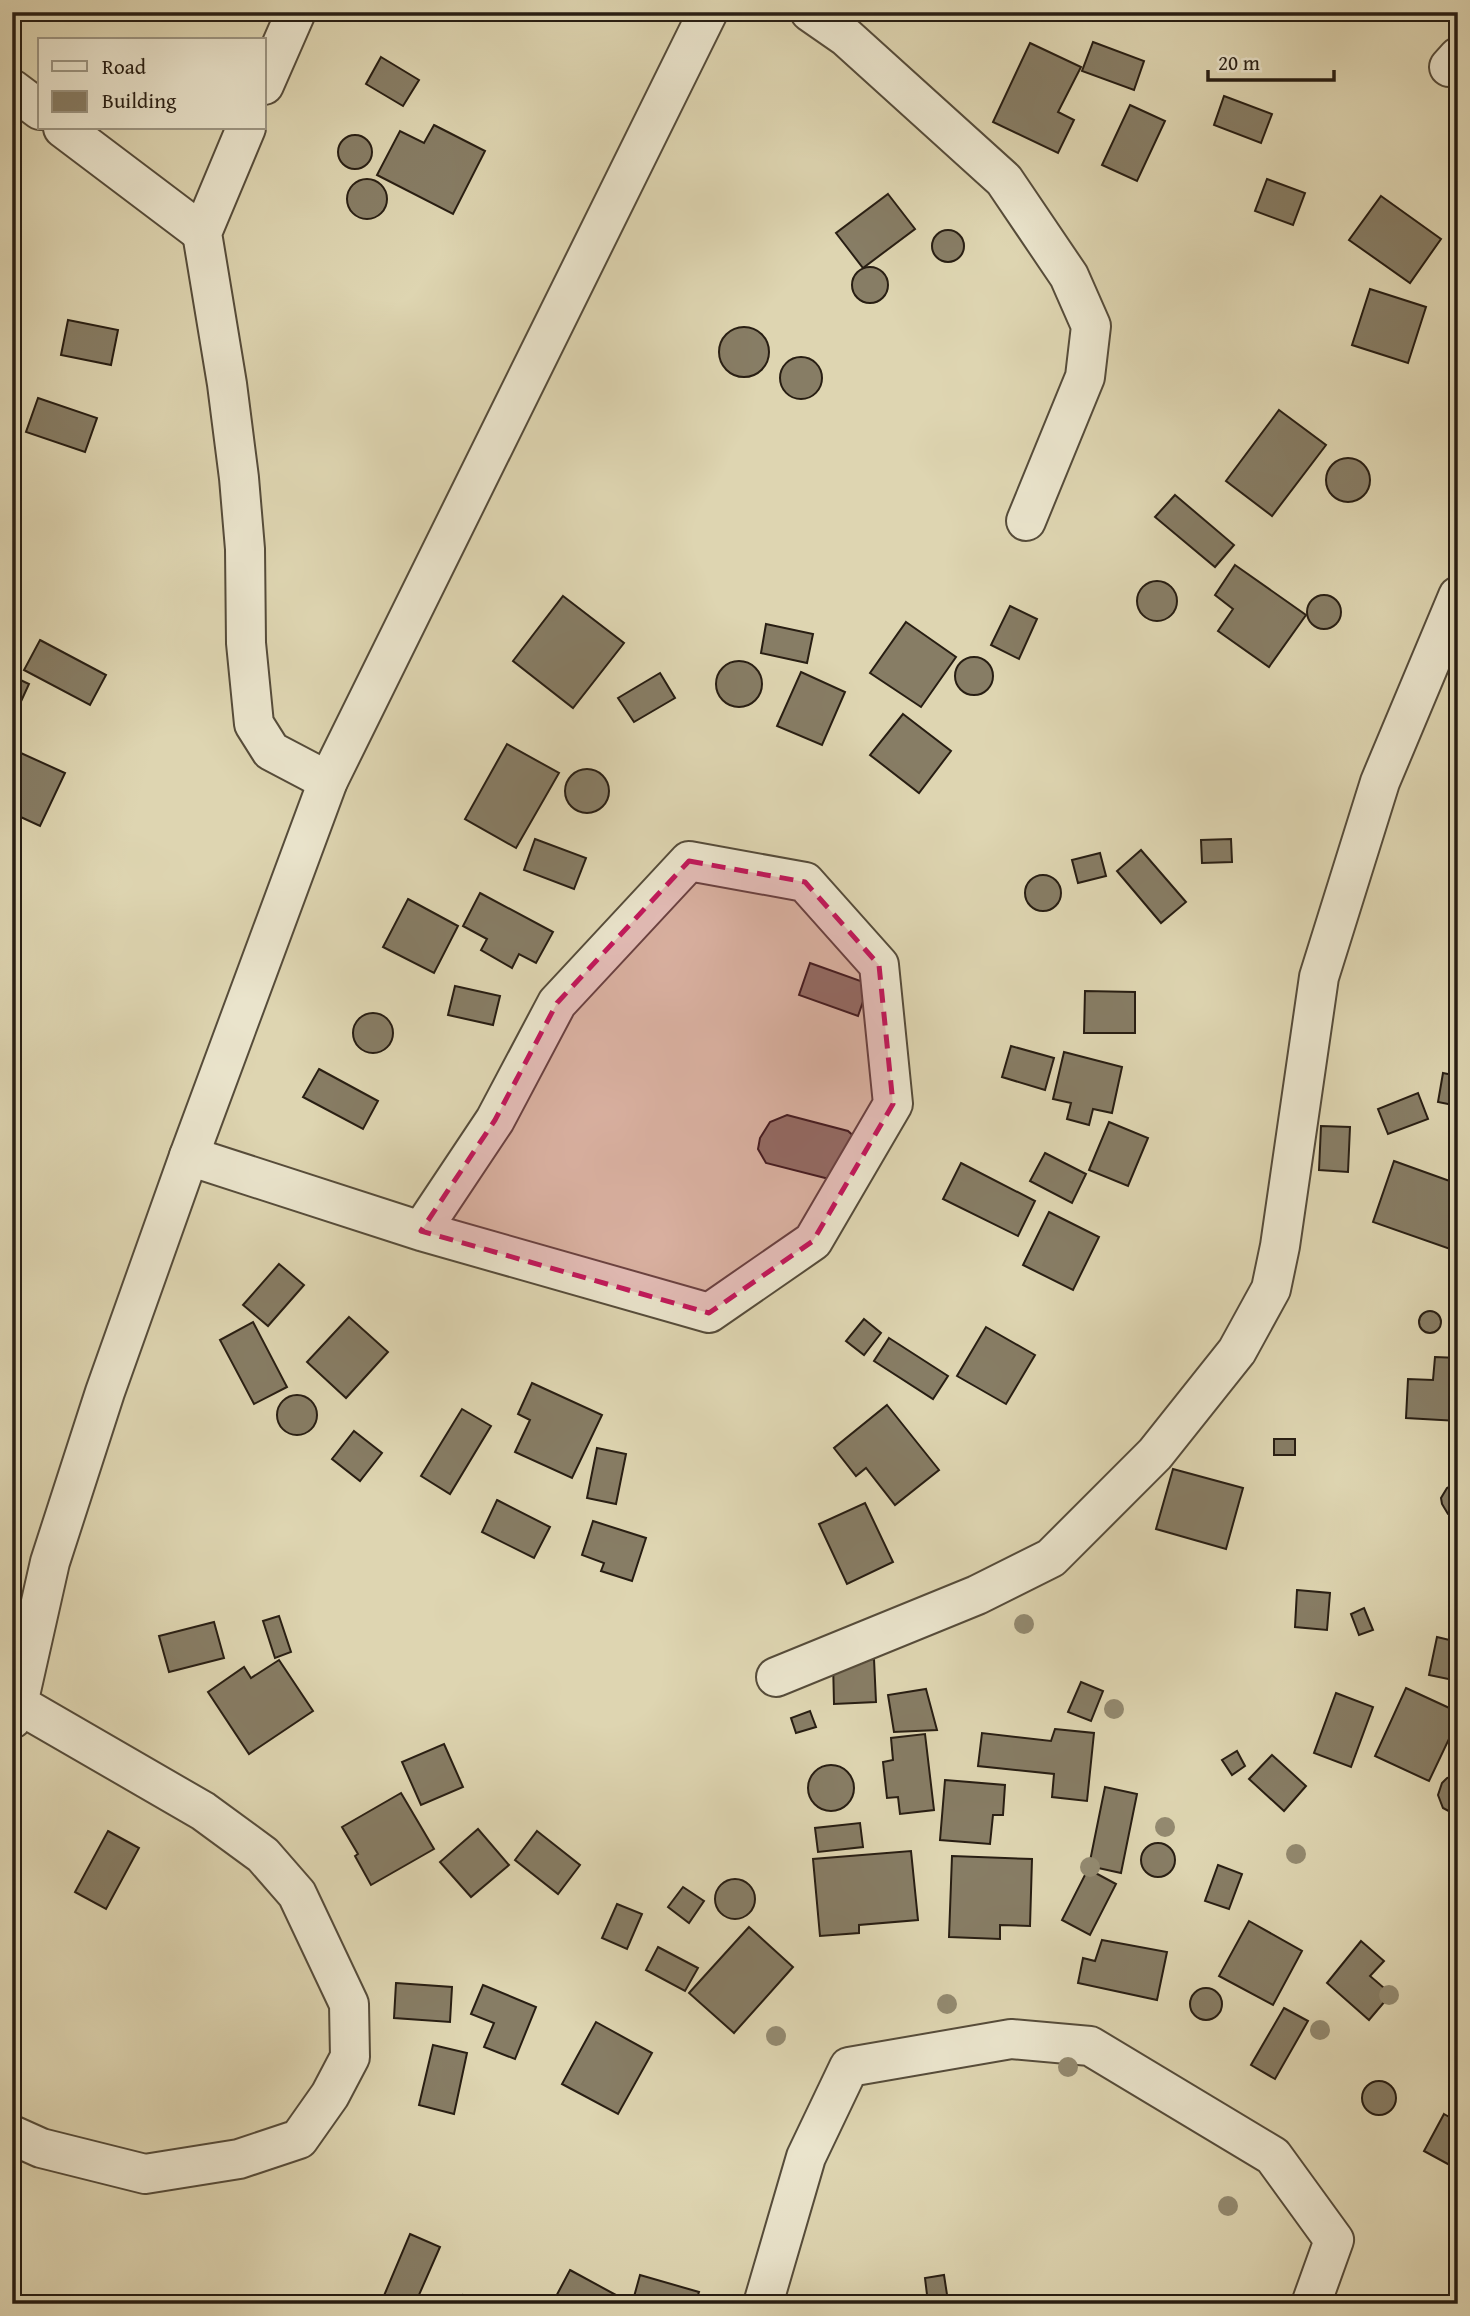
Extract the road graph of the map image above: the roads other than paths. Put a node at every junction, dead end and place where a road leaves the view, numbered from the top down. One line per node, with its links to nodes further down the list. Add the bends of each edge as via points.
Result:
1 (296, 12): 4 (street)
2 (708, 12): 12 (street)
3 (810, 12): 10 (street, via 846,37 1004,180 1069,276 1091,326 1085,377)
4 (266, 80)
5 (12, 89): 6 (street)
6 (38, 108)
7 (66, 130): 9 (street)
8 (245, 130): 9 (street)
9 (202, 233): 12 (street, via 239,478 254,724 271,751)
10 (1026, 522)
11 (1458, 596): 15 (street, via 1380,782 1319,977 1273,1278 1237,1351 1154,1454 1051,1558 977,1595)
12 (328, 781): 13 (street)
13 (189, 1156): 14 (street); 16 (street, via 50,1562)
14 (421, 1231): 14 (street, via 709,1313 813,1241 893,1104 879,965 805,882 689,861 557,1003 495,1120)
15 (776, 1677)
16 (15, 1711): 17 (street, via 204,1811 263,1855 298,1894 349,2004 350,2057 299,2139 239,2159 145,2174 41,2148)
17 (12, 2135)
18 (764, 2304): 19 (street, via 806,2157 849,2067 1011,2039 1090,2046 1273,2156 1334,2240)
19 (1311, 2304)

